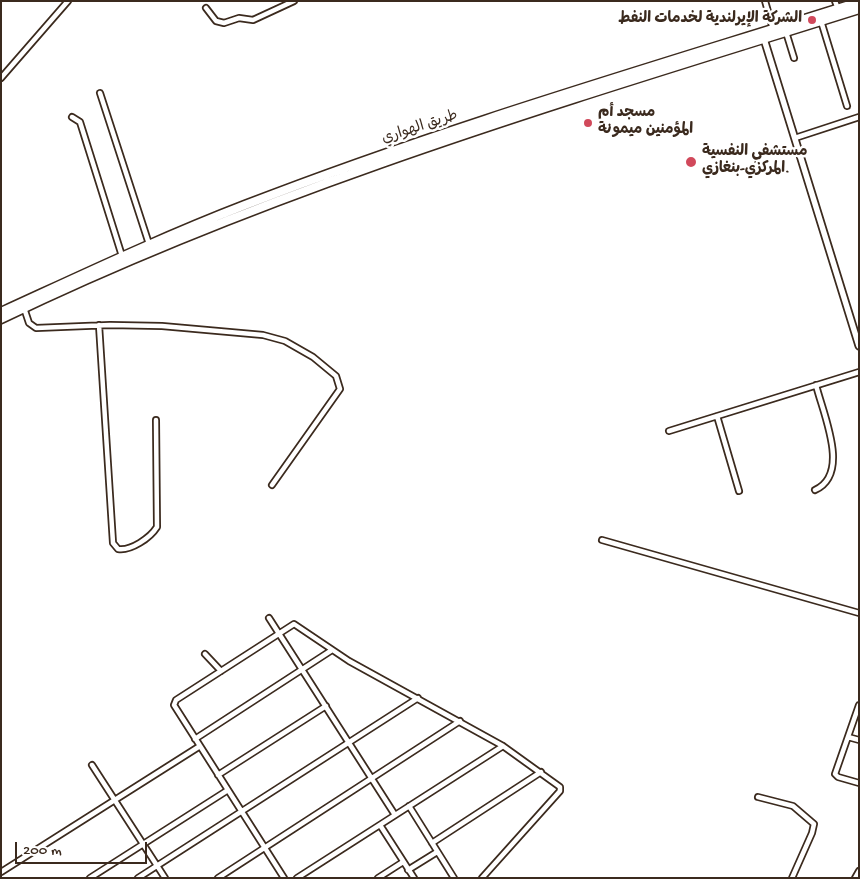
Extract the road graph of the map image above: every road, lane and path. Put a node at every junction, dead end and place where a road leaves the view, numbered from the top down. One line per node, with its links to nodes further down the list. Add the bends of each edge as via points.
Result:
1 (68, 1): 13 (street)
2 (294, 1): 6 (street, via 252,20 237,18 224,23 216,21)
3 (765, 1): 9 (street)
4 (859, 2): 5 (highway, طريق الهواري)
5 (837, 5): 9 (highway, طريق الهواري)
6 (206, 8)
7 (859, 10): 8 (highway, طريق الهواري)
8 (821, 21): 10 (highway, طريق الهواري); 15 (street)
9 (773, 29): 19 (highway, طريق الهواري)
10 (786, 32): 11 (highway, طريق الهواري); 12 (street)
11 (764, 40): 18 (street); 19 (highway, طريق الهواري)
12 (794, 58)
13 (1, 78)
14 (100, 93): 20 (street)
15 (847, 106)
16 (72, 117): 21 (street, via 80,122)
17 (859, 118): 18 (street)
18 (795, 138): 26 (street)
19 (408, 149): 20 (highway, طريق الهواري, via 245,205); 22 (highway, طريق الهواري, via 238,215)
20 (148, 244): 21 (highway, طريق الهواري)
21 (122, 256): 23 (highway, طريق الهواري)
22 (24, 308): 24 (highway, طريق الهواري); 25 (street, via 29,323 36,328)
23 (1, 312)
24 (1, 319)
25 (99, 325): 30 (street, via 113,543 120,549 145,539 157,528); 32 (street, via 172,327 273,337 300,349 336,376 340,382 339,392)
26 (859, 346)
27 (859, 372): 28 (street)
28 (816, 385): 29 (street); 33 (street, via 834,463 829,480)
29 (717, 416): 31 (street); 34 (street)
30 (156, 420)
31 (669, 431)
32 (272, 484)
33 (815, 490)
34 (739, 491)
35 (602, 540): 36 (street)
36 (859, 613)
37 (270, 618): 38 (street)
38 (279, 633): 39 (street, via 296,624); 41 (street); 42 (street)
39 (332, 650): 41 (street); 43 (street)
40 (205, 654): 42 (street)
41 (302, 670): 45 (street); 48 (street)
42 (221, 671): 48 (street, via 175,702)
43 (418, 698): 46 (street); 50 (street)
44 (859, 705): 47 (street)
45 (326, 706): 50 (street); 55 (street)
46 (460, 721): 52 (street); 56 (street)
47 (848, 737): 49 (street); 57 (street, via 835,774)
48 (195, 739): 51 (street)
49 (859, 740)
50 (349, 742): 56 (street); 62 (street)
51 (200, 746): 55 (street); 60 (street)
52 (503, 746): 54 (street); 61 (street)
53 (92, 765): 60 (street)
54 (541, 772): 65 (street); 83 (street, via 559,786 560,791)
55 (218, 775): 58 (street)
56 (372, 778): 63 (street); 67 (street)
57 (859, 783)
58 (228, 790): 62 (street); 66 (street)
59 (758, 797): 84 (street, via 793,806 814,824)
60 (115, 800): 66 (street); 73 (street)
61 (409, 806): 63 (street); 65 (street)
62 (242, 811): 67 (street); 70 (street)
63 (395, 815): 64 (street)
64 (380, 825): 69 (street); 79 (street)
65 (432, 843): 68 (street)
66 (143, 844): 70 (street); 74 (street)
67 (265, 848): 77 (street); 78 (street)
68 (437, 852): 71 (street); 82 (street)
69 (403, 862): 71 (street); 80 (street)
70 (157, 866): 75 (street); 76 (street)
71 (408, 870): 81 (street)
72 (859, 871): 85 (street)
73 (1, 872)
74 (90, 878)
75 (138, 878)
76 (165, 878)
77 (218, 878)
78 (284, 878)
79 (297, 878)
80 (378, 878)
81 (414, 878)
82 (454, 878)
83 (482, 878)
84 (792, 878)
85 (855, 878)

